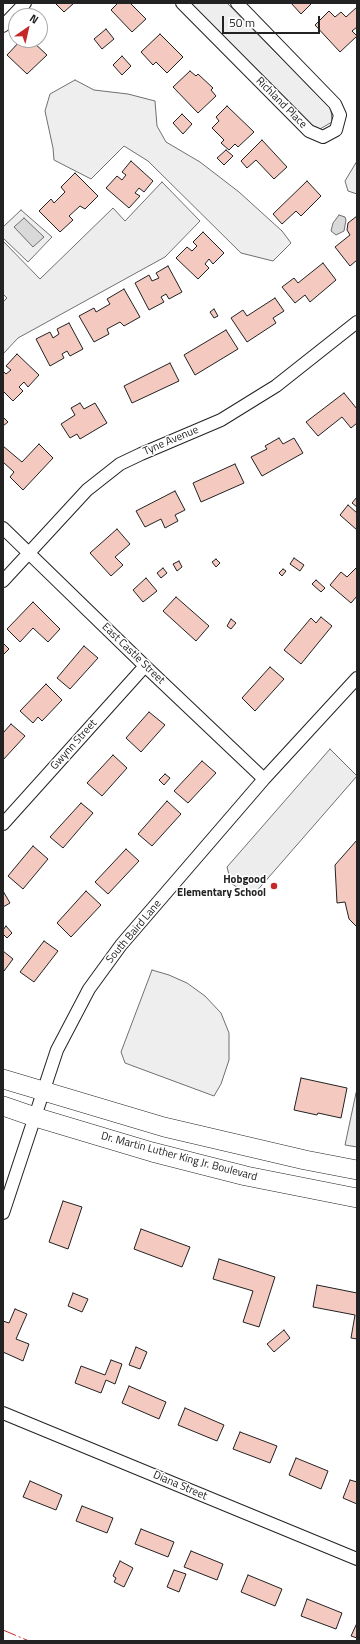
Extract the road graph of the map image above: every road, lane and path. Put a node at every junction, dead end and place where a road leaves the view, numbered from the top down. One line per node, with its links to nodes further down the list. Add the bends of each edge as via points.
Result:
1 (25, 3): 4 (street)
2 (182, 3): 3 (street, Richland Place, via 309,131 323,137 336,130 340,115 335,104)
3 (237, 3)
4 (3, 26)
5 (357, 322): 7 (street, Tyne Avenue, via 276,386 221,420 120,464 88,490)
6 (3, 528): 7 (street, East Castle Street)
7 (30, 553): 8 (street, Tyne Avenue); 9 (street, East Castle Street)
8 (3, 581)
9 (145, 666): 11 (street, East Castle Street); 12 (street, Gwynn Street)
10 (357, 678): 11 (street, South Baird Lane)
11 (264, 779): 14 (street, South Baird Lane, via 121,945 89,989 57,1050)
12 (3, 824)
13 (3, 1079): 14 (main road)
14 (43, 1092): 16 (street, South Baird Lane); 17 (main road, via 164,1127)
15 (3, 1106): 16 (main road, Dr. Martin Luther King Jr. Boulevard)
16 (35, 1117): 18 (main road, Dr. Martin Luther King Jr. Boulevard, via 152,1152 246,1176); 19 (street, South Baird Lane)
17 (357, 1170)
18 (357, 1198)
19 (3, 1213)
20 (3, 1413): 21 (street, Diana Street)
21 (357, 1559)

